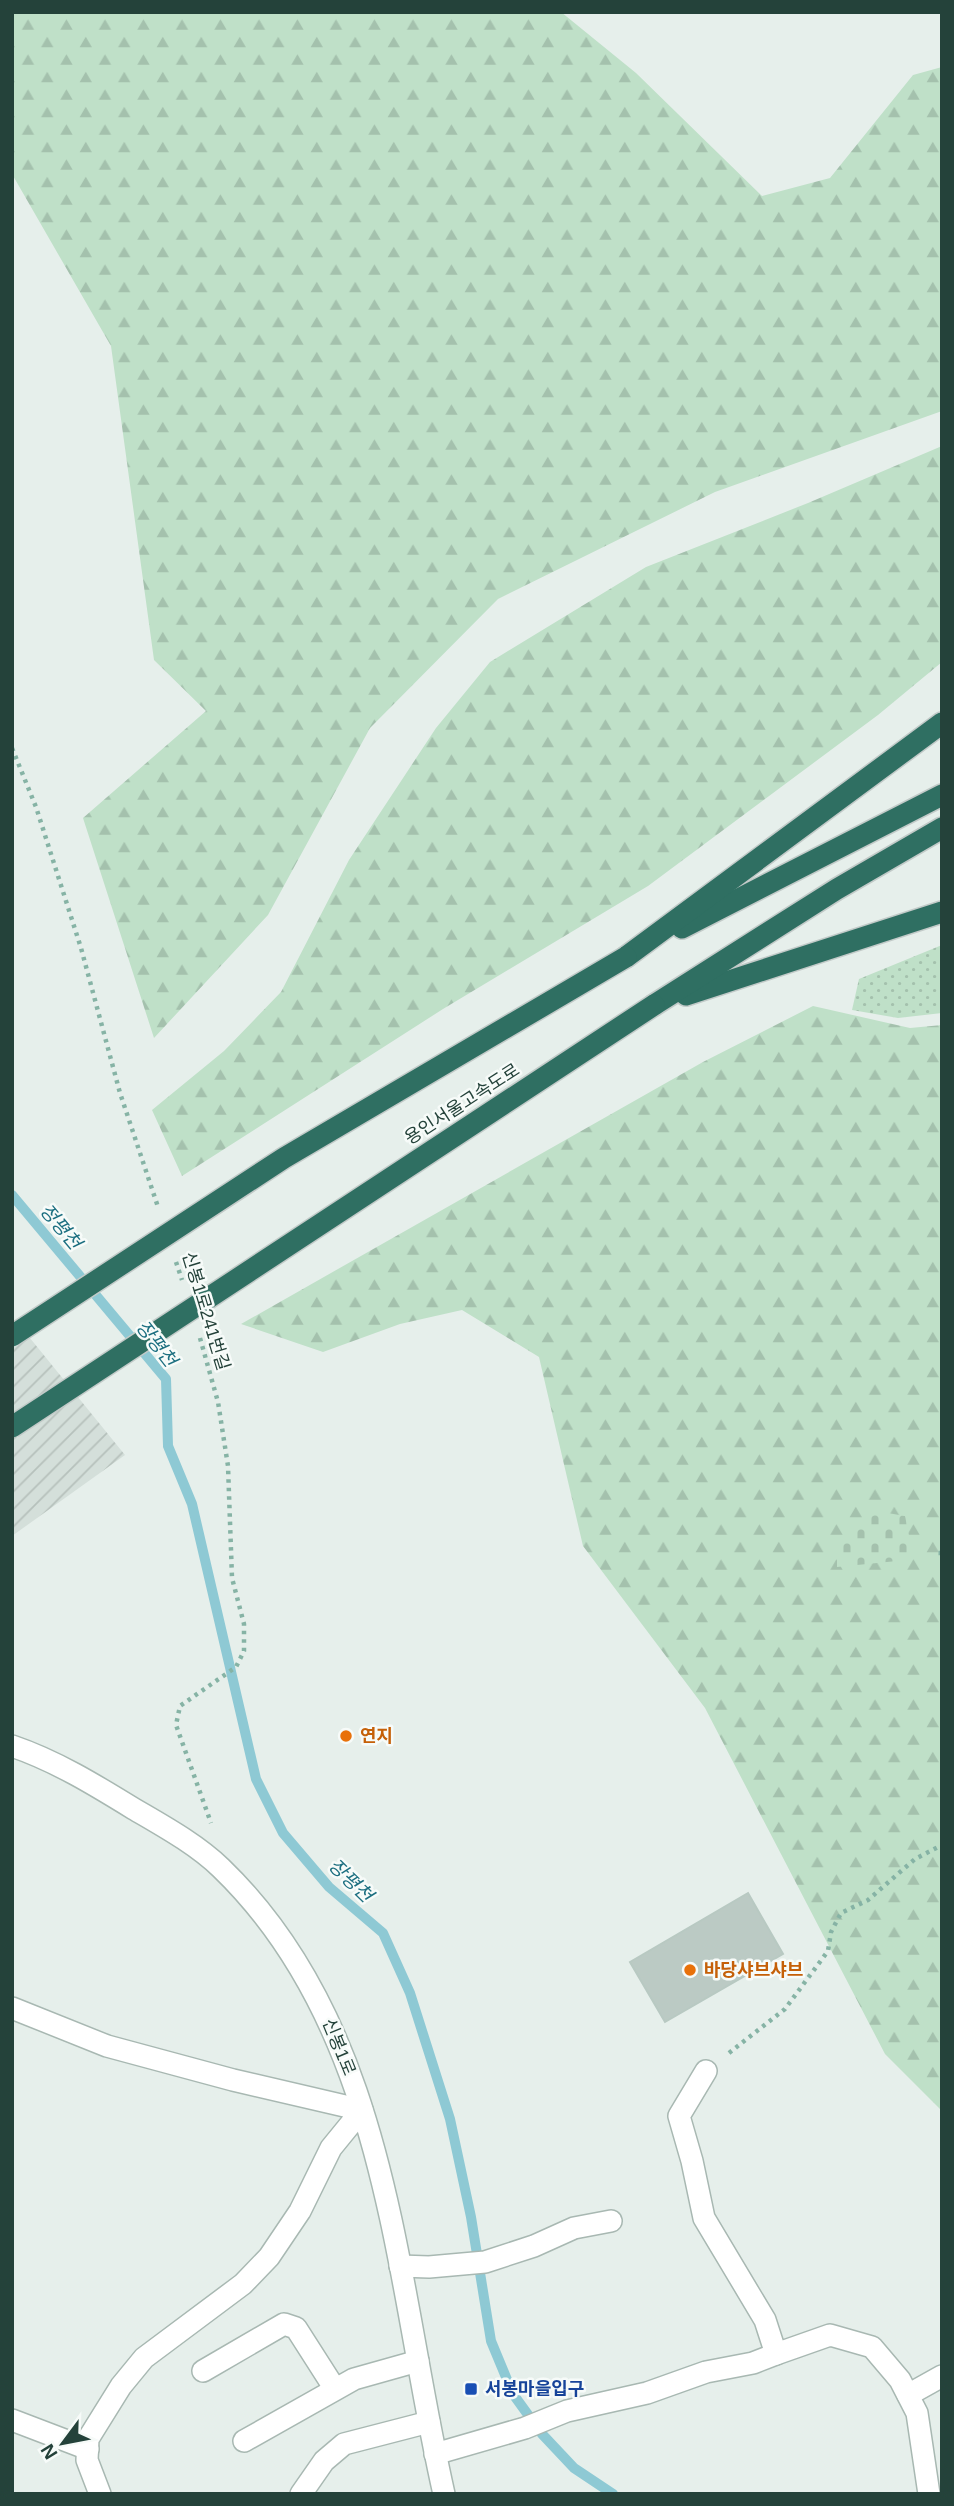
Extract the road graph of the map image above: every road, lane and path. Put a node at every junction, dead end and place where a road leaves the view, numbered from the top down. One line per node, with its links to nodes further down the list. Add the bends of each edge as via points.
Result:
1 (942, 723): 6 (highway)
2 (12, 747): 8 (path, via 73,922 120,1093)
3 (942, 795): 6 (highway)
4 (942, 828): 7 (highway, 용인서울고속도로)
5 (942, 912): 7 (highway)
6 (626, 957): 12 (highway, bridge, via 284,1158)
7 (654, 1005): 13 (highway, 용인서울고속도로, bridge)
8 (159, 1211)
9 (176, 1261): 10 (path, 신봉1로241번길)
10 (184, 1285)
11 (199, 1335): 16 (path, 신봉1로241번길, via 218,1402 228,1466 232,1578 244,1624 244,1651 236,1667 180,1706 176,1725 209,1813)
12 (12, 1336)
13 (12, 1427)
14 (12, 1746): 16 (street, 신봉1로, via 80,1776 181,1837)
15 (942, 1845): 18 (path, via 915,1859 867,1900 841,1913 828,1951 785,2009)
16 (220, 1867): 19 (street, 신봉1로, via 280,1933 323,2006)
17 (12, 2008): 19 (street, via 107,2046)
18 (706, 2071): 22 (street, via 679,2116 704,2218 765,2320)
19 (362, 2110): 21 (street, 신봉1로); 31 (street, via 331,2148 300,2211 269,2257 243,2284 144,2358 88,2439)
20 (611, 2221): 21 (street, via 574,2228 485,2262)
21 (400, 2266): 23 (street, 신봉1로)
22 (776, 2354): 27 (street, via 830,2334 872,2347); 32 (street, via 647,2393 567,2411)
23 (418, 2361): 26 (street); 29 (street, 신봉1로)
24 (202, 2371): 26 (street, via 284,2324 296,2328)
25 (942, 2376): 27 (street)
26 (335, 2389): 30 (street)
27 (908, 2395): 36 (street, via 918,2413)
28 (12, 2420): 31 (street)
29 (429, 2422): 32 (street, 신봉1로); 34 (street, via 344,2444 324,2460)
30 (244, 2441)
31 (88, 2449): 33 (street, via 87,2460)
32 (435, 2454): 35 (street, 신봉1로)
33 (100, 2494)
34 (301, 2494)
35 (444, 2494)
36 (929, 2494)

